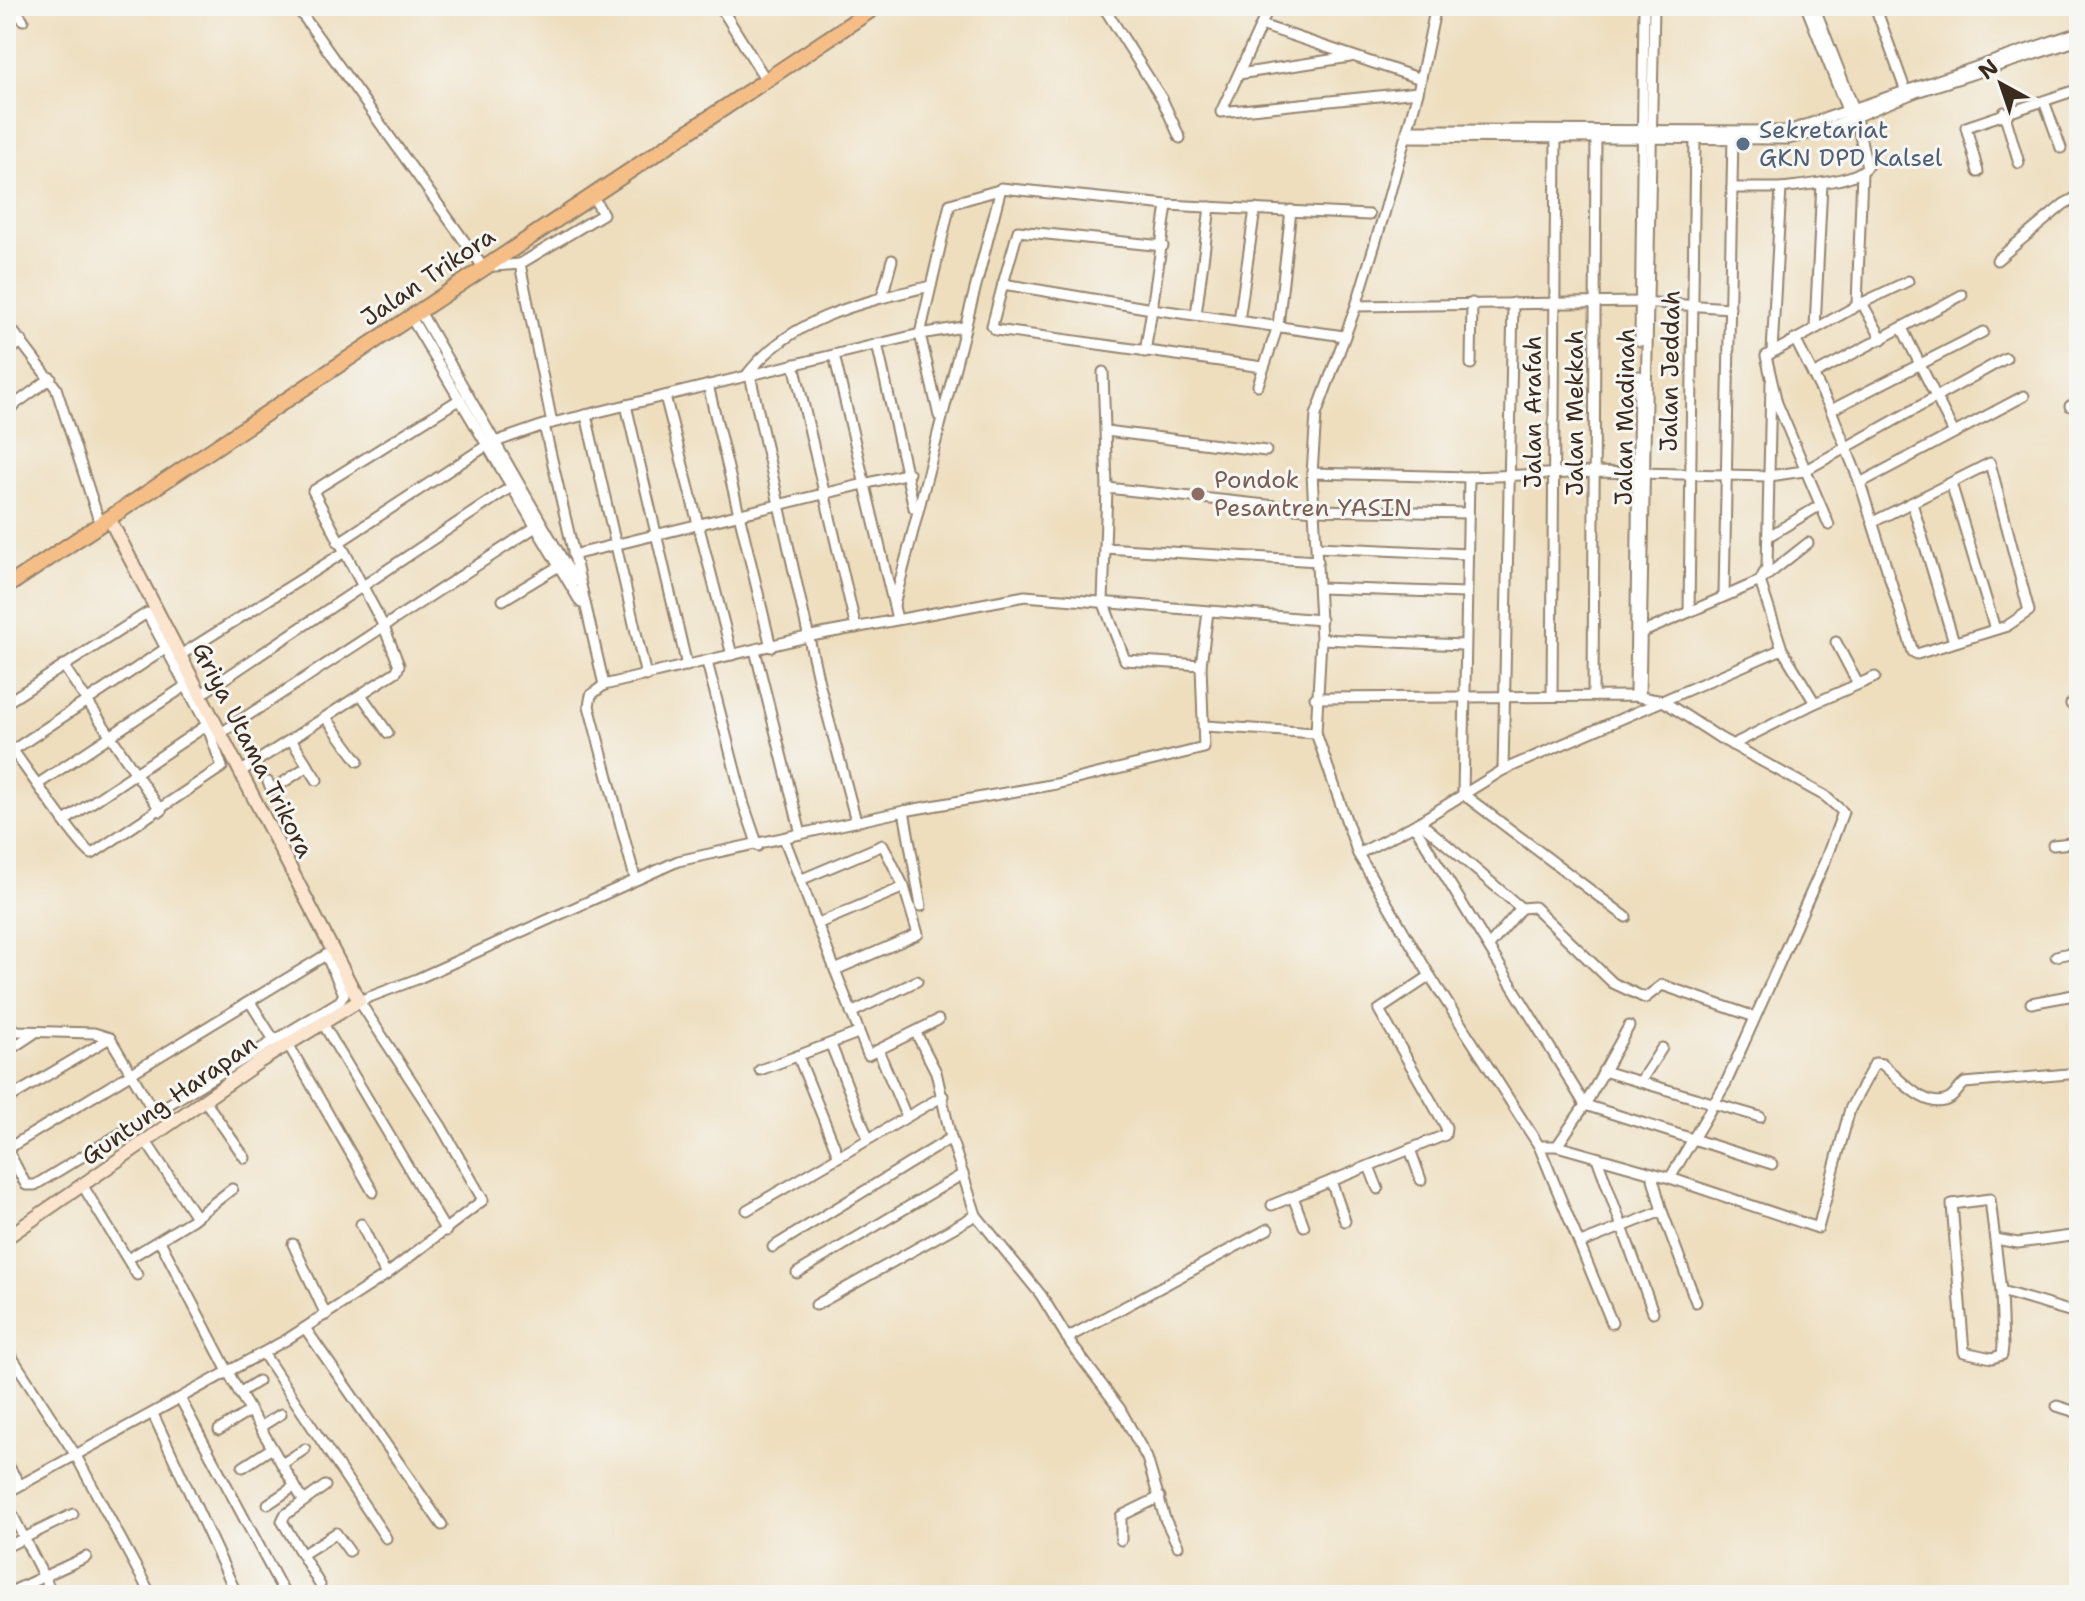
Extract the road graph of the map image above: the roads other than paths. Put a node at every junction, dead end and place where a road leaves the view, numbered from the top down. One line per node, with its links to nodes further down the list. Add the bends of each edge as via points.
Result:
1 (13, 6): 13 (street)
2 (296, 6): 54 (street)
3 (720, 6): 21 (street)
4 (877, 6): 21 (main road, Jalan Trikora)
5 (1103, 6): 34 (street, via 1162,99)
6 (1269, 6): 14 (street)
7 (1436, 6): 20 (street)
8 (1644, 6): 18 (street)
9 (1654, 6): 18 (street)
10 (1806, 6): 27 (street)
11 (1814, 6): 27 (street)
12 (1875, 6): 22 (street)
13 (23, 20)
14 (1261, 25): 17 (street); 19 (street)
15 (2079, 32): 22 (street)
16 (2079, 40): 27 (street)
17 (1354, 57): 19 (street); 20 (street)
18 (1648, 60): 31 (street, Jalan Madinah)
19 (1239, 74): 24 (street, via 1221,112)
20 (1421, 79): 24 (street)
21 (766, 80): 43 (main road, Jalan Trikora)
22 (1905, 89): 27 (street)
23 (2079, 89): 25 (street)
24 (1418, 92): 28 (street)
25 (2044, 101): 26 (street); 35 (street)
26 (2004, 112): 36 (street); 38 (street, via 1964,130)
27 (1853, 117): 33 (street, via 1788,139); 37 (street, via 1867,163)
28 (1408, 134): 29 (street); 67 (street)
29 (1556, 134): 30 (street); 65 (street, Jalan Arafah)
30 (1596, 134): 31 (street); 60 (street, Jalan Mekkah)
31 (1647, 134): 32 (street); 61 (street, Jalan Madinah)
32 (1695, 134): 33 (street); 66 (street, Jalan Jeddah)
33 (1733, 135): 40 (street)
34 (1180, 138)
35 (2061, 148)
36 (2019, 163)
37 (1862, 172): 39 (street); 64 (street)
38 (1978, 172)
39 (1822, 183): 41 (street); 76 (street)
40 (1732, 188): 41 (street); 68 (street)
41 (1781, 188): 86 (street)
42 (999, 190): 45 (street, via 1003,186); 57 (street, via 950,204); 75 (street)
43 (592, 195): 53 (street, via 603,214); 54 (main road, Jalan Trikora)
44 (2079, 196): 52 (street)
45 (1167, 205): 46 (street); 50 (street)
46 (1210, 207): 47 (street); 71 (street)
47 (1255, 209): 48 (street); 72 (street)
48 (1291, 210): 49 (street); 74 (street)
49 (1369, 215)
50 (1163, 246): 56 (street, via 1018,231); 69 (street)
51 (892, 260): 59 (street)
52 (1997, 260)
53 (520, 264): 54 (street); 110 (street)
54 (483, 267): 70 (main road, Jalan Trikora)
55 (1908, 281): 64 (street)
56 (1003, 284): 69 (street); 85 (street, via 992,326 996,330)
57 (931, 286): 59 (street); 79 (street)
58 (1962, 295): 77 (street)
59 (882, 297): 95 (street, via 831,312 783,341)
60 (1596, 302): 61 (street); 65 (street); 117 (street, Jalan Mekkah)
61 (1643, 302): 66 (street); 120 (street, Jalan Madinah)
62 (1472, 303): 63 (street); 67 (street); 91 (street)
63 (1513, 303): 65 (street); 121 (street)
64 (1860, 304): 76 (street); 82 (street)
65 (1554, 305): 122 (street, Jalan Arafah)
66 (1691, 305): 68 (street); 124 (street, Jalan Jeddah)
67 (1356, 306): 80 (street)
68 (1730, 308): 123 (street)
69 (1152, 309): 71 (street); 85 (street)
70 (414, 313): 104 (street); 113 (street); 140 (main road, Jalan Trikora)
71 (1196, 315): 72 (street)
72 (1239, 321): 74 (street)
73 (6, 322): 83 (street)
74 (1278, 326): 80 (street); 93 (street)
75 (963, 327): 79 (street); 109 (street)
76 (1815, 328): 81 (street)
77 (1902, 328): 82 (street); 92 (street)
78 (1983, 332): 92 (street)
79 (920, 334): 84 (street); 109 (street)
80 (1344, 336): 119 (street, via 1316,415)
81 (1795, 339): 86 (street); 96 (street)
82 (1882, 339): 96 (street)
83 (22, 341): 87 (street); 97 (street)
84 (877, 344): 88 (street); 118 (street)
85 (1145, 352): 93 (street)
86 (1772, 352): 98 (street, via 1765,359)
87 (6, 354)
88 (834, 355): 90 (street); 129 (street)
89 (2006, 358): 102 (street)
90 (794, 364): 95 (street); 132 (street)
91 (1471, 364)
92 (1920, 364): 102 (street); 106 (street)
93 (1263, 367): 100 (street)
94 (1103, 372): 111 (street)
95 (748, 375): 99 (street); 134 (street)
96 (1813, 375): 106 (street)
97 (51, 378): 107 (street); 140 (street)
98 (1771, 382): 116 (street); 125 (street)
99 (708, 385): 101 (street); 139 (street)
100 (1258, 385)
101 (665, 396): 105 (street); 144 (street)
102 (1937, 396): 112 (street); 114 (street)
103 (2024, 396): 112 (street)
104 (460, 399): 113 (street); 149 (street, via 313,491)
105 (626, 405): 108 (street); 145 (street)
106 (1831, 410): 114 (street)
107 (6, 411)
108 (586, 415): 110 (street); 150 (street)
109 (940, 421): 137 (street)
110 (548, 424): 113 (street); 153 (street)
111 (1106, 431): 115 (street); 131 (street)
112 (1953, 431): 127 (street)
113 (492, 442): 130 (street); 149 (street); 162 (street)
114 (1846, 448): 116 (street); 127 (street)
115 (1266, 451)
116 (1804, 471): 125 (street); 135 (street)
117 (1595, 472): 120 (street); 122 (street); 198 (street, Jalan Mekkah)
118 (909, 473): 129 (street); 137 (street)
119 (1312, 473): 126 (street); 136 (street)
120 (1640, 473): 124 (street); 174 (street, Jalan Madinah)
121 (1510, 474): 122 (street); 126 (street); 200 (street)
122 (1553, 474): 197 (street, Jalan Arafah)
123 (1728, 474): 124 (street); 125 (street); 161 (street)
124 (1688, 475): 167 (street, Jalan Jeddah)
125 (1769, 476): 146 (street)
126 (1469, 477): 138 (street)
127 (1860, 483): 141 (street)
128 (1951, 483): 133 (street); 173 (street); 173 (street, via 1990,463 2029,605 2024,618)
129 (865, 484): 132 (street); 165 (street)
130 (514, 485): 143 (street); 158 (street)
131 (1107, 488): 136 (street); 151 (street)
132 (825, 494): 134 (street); 172 (street)
133 (1912, 503): 141 (street); 178 (street)
134 (782, 505): 139 (street); 175 (street)
135 (1819, 506): 142 (street); 146 (street)
136 (1314, 510): 138 (street); 148 (street)
137 (915, 513): 165 (street)
138 (1467, 513): 152 (street)
139 (740, 516): 144 (street); 181 (street)
140 (104, 521): 157 (main road, Jalan Trikora); 185 (street, Griya Utama Trikora)
141 (1873, 522): 178 (street, via 1913,652)
142 (1829, 525)
143 (537, 526): 155 (street); 171 (street)
144 (699, 526): 145 (street); 184 (street)
145 (658, 536): 150 (street); 189 (street)
146 (1769, 536): 156 (street, via 1767,567)
147 (1808, 543): 156 (street)
148 (1317, 547): 152 (street); 154 (street)
149 (340, 548): 158 (street); 185 (street)
150 (615, 548): 153 (street); 190 (street)
151 (1105, 548): 154 (street); 164 (street)
152 (1467, 554): 160 (street)
153 (573, 555): 162 (street)
154 (1318, 561): 159 (street)
155 (559, 566): 163 (street); 168 (street)
156 (1760, 581): 161 (street); 182 (street)
157 (6, 587)
158 (363, 587): 171 (street); 195 (street)
159 (1319, 588): 160 (street); 170 (street)
160 (1466, 593): 179 (street)
161 (1724, 595): 167 (street)
162 (584, 597): 168 (street)
163 (503, 600)
164 (1103, 601): 166 (street); 169 (street, via 1025,596); 188 (street, via 1125,660)
165 (894, 605): 169 (street)
166 (1208, 612): 170 (street); 188 (street)
167 (1689, 612): 174 (street)
168 (589, 617): 194 (street)
169 (897, 619): 172 (street)
170 (1321, 620): 176 (street)
171 (384, 627): 196 (street, via 398,668); 210 (street)
172 (856, 628): 175 (street)
173 (1995, 629): 178 (street)
174 (1640, 633): 199 (street, Jalan Madinah)
175 (811, 636): 181 (street); 229 (street)
176 (1321, 639): 179 (street); 201 (street)
177 (1836, 642): 193 (street)
178 (1954, 642)
179 (1463, 645): 202 (street)
180 (168, 647): 187 (street, via 145,613); 192 (street); 203 (street)
181 (771, 647): 183 (street)
182 (1782, 649): 204 (street); 206 (street)
183 (755, 650): 184 (street); 231 (street)
184 (732, 655): 186 (street)
185 (179, 656): 192 (street, Griya Utama Trikora)
186 (707, 662): 189 (street); 235 (street)
187 (63, 665): 203 (street); 205 (street)
188 (1201, 665): 209 (street)
189 (687, 666): 190 (street)
190 (646, 676): 194 (street)
191 (1875, 677): 193 (street)
192 (190, 683): 195 (street, Griya Utama Trikora); 208 (street); 213 (street)
193 (1858, 684): 206 (street)
194 (604, 685): 237 (street, via 591,695 589,706)
195 (200, 695): 210 (street, Griya Utama Trikora)
196 (362, 696): 207 (street); 211 (street)
197 (1552, 696): 198 (street); 200 (street)
198 (1593, 696): 199 (street)
199 (1637, 696): 204 (street)
200 (1504, 697): 202 (street); 219 (street)
201 (1315, 698): 202 (street); 212 (street)
202 (1464, 698): 225 (street)
203 (87, 701): 213 (street); 216 (street)
204 (1663, 701): 215 (street); 219 (street)
205 (6, 703)
206 (1815, 703): 215 (street)
207 (327, 719): 214 (street); 217 (street)
208 (207, 725): 221 (street); 226 (street, via 222,770)
209 (1205, 726): 212 (street); 227 (street, via 1204,748 1056,784)
210 (221, 733): 220 (street, Griya Utama Trikora)
211 (388, 733)
212 (1316, 733): 236 (street)
213 (111, 736): 221 (street); 224 (street)
214 (292, 741): 218 (street); 220 (street)
215 (1732, 745): 257 (street, via 1825,796 1843,812)
216 (9, 746): 224 (street)
217 (358, 761)
218 (308, 766): 222 (street); 223 (street, via 272,790)
219 (1503, 770): 225 (street)
220 (240, 772): 246 (street, Griya Utama Trikora)
221 (136, 773): 226 (street); 228 (street)
222 (317, 780)
223 (268, 782)
224 (38, 784): 228 (street)
225 (1463, 794): 230 (street); 242 (street)
226 (161, 811): 228 (street, via 92,854 83,849)
227 (904, 811): 229 (street); 240 (street)
228 (66, 820)
229 (856, 821): 231 (street)
230 (1417, 823): 236 (street); 241 (street); 244 (street)
231 (801, 834): 232 (street)
232 (784, 838): 235 (street); 238 (street)
233 (2079, 842): 234 (street)
234 (2053, 845)
235 (758, 846): 237 (street, via 678,861)
236 (1358, 854): 249 (street)
237 (635, 878): 252 (street)
238 (800, 880): 239 (street, via 883,845); 243 (street)
239 (904, 887): 243 (street); 248 (street, via 918,934)
240 (921, 906)
241 (1521, 908): 244 (street); 257 (street, via 1534,907 1613,983 1637,997 1645,998 1662,985)
242 (1626, 917)
243 (817, 924): 248 (street)
244 (1489, 946): 281 (street)
245 (2079, 951): 247 (street)
246 (329, 953): 252 (street, Griya Utama Trikora); 253 (street); 265 (street, via 344,998)
247 (2056, 956)
248 (835, 970): 256 (street)
249 (1430, 976): 289 (street); 292 (street, via 1379,1010 1446,1127 1445,1135)
250 (917, 981): 256 (street)
251 (2079, 994): 254 (street)
252 (359, 1001): 259 (street, Guntung Harapan); 318 (street, via 483,1200)
253 (250, 1002): 265 (street); 275 (street)
254 (2031, 1003)
255 (6, 1010): 261 (street, via 12,1029)
256 (851, 1013): 262 (street)
257 (1755, 1017): 280 (street)
258 (938, 1020): 263 (street)
259 (322, 1022): 266 (street, Guntung Harapan); 318 (street)
260 (1629, 1026): 273 (street)
261 (36, 1032): 264 (street); 269 (street)
262 (858, 1033): 267 (street); 270 (street, via 868,1055)
263 (916, 1033): 270 (street); 277 (street)
264 (110, 1038): 275 (street); 278 (street)
265 (274, 1040): 282 (street)
266 (288, 1044): 279 (street, Guntung Harapan); 306 (street)
267 (831, 1045): 271 (street); 285 (street)
268 (1662, 1048): 276 (street)
269 (6, 1052)
270 (879, 1052): 283 (street)
271 (798, 1056): 272 (street); 293 (street)
272 (760, 1070)
273 (1603, 1071): 276 (street); 281 (street)
274 (2079, 1073): 300 (street, via 1965,1083 1951,1098 1932,1100 1875,1063 1850,1109 1818,1228)
275 (132, 1074): 282 (street); 291 (street)
276 (1640, 1082): 280 (street)
277 (943, 1096): 283 (street); 286 (street)
278 (6, 1100)
279 (205, 1101): 288 (street, Guntung Harapan); 294 (street)
280 (1714, 1104): 284 (street); 287 (street)
281 (1585, 1105): 287 (street); 290 (street)
282 (154, 1112): 291 (street, via 33,1186 26,1185)
283 (906, 1116): 285 (street)
284 (1760, 1117)
285 (868, 1138): 293 (street)
286 (951, 1138): 298 (street); 325 (street)
287 (1693, 1141): 296 (street); 300 (street)
288 (147, 1143): 303 (street, Guntung Harapan); 311 (street)
289 (1539, 1146): 290 (street); 323 (street)
290 (1557, 1146): 295 (street)
291 (7, 1148)
292 (1410, 1149): 297 (street); 301 (street)
293 (838, 1155): 309 (street)
294 (245, 1158)
295 (1597, 1158): 299 (street); 316 (street)
296 (1772, 1164)
297 (1369, 1166): 302 (street); 305 (street)
298 (963, 1174): 312 (street); 327 (street)
299 (1652, 1175): 300 (street); 310 (street)
300 (1670, 1178)
301 (1421, 1180)
302 (1331, 1181): 307 (street); 313 (street)
303 (83, 1186): 320 (street, Guntung Harapan); 326 (street)
304 (232, 1189): 311 (street)
305 (1378, 1189)
306 (373, 1192)
307 (1293, 1197): 308 (street); 315 (street)
308 (1272, 1205)
309 (747, 1210)
310 (1662, 1211): 316 (street); 331 (street)
311 (194, 1214): 322 (street)
312 (976, 1215): 332 (street); 338 (street, via 1041,1295)
313 (1345, 1221)
314 (361, 1224): 329 (street)
315 (1304, 1226)
316 (1620, 1226): 323 (street); 333 (street)
317 (1268, 1229): 338 (street)
318 (446, 1231): 329 (street)
319 (2079, 1235): 321 (street, via 2018,1243)
320 (6, 1238)
321 (1995, 1239): 330 (street); 330 (street, via 1991,1199 1952,1203 1964,1352 2002,1355)
322 (160, 1241): 326 (street); 341 (street)
323 (1581, 1243): 336 (street)
324 (293, 1244): 335 (street)
325 (773, 1247)
326 (128, 1259): 328 (street)
327 (797, 1273)
328 (137, 1275)
329 (386, 1275): 335 (street)
330 (2001, 1291): 334 (street)
331 (1696, 1302)
332 (816, 1305)
333 (1653, 1312)
334 (2079, 1314)
335 (326, 1315): 337 (street)
336 (1612, 1323)
337 (305, 1328): 340 (street); 367 (street)
338 (1067, 1338): 362 (street, via 1120,1409 1147,1458)
339 (6, 1348): 354 (street)
340 (263, 1353): 341 (street); 369 (street)
341 (229, 1373): 343 (street); 344 (street)
342 (258, 1381): 343 (street)
343 (239, 1393): 346 (street)
344 (181, 1400): 348 (street); 378 (street)
345 (2057, 1406): 347 (street)
346 (250, 1411): 350 (street); 351 (street)
347 (2079, 1413)
348 (153, 1414): 354 (street); 382 (street)
349 (281, 1414): 350 (street)
350 (260, 1427): 352 (street)
351 (219, 1430)
352 (272, 1448): 356 (street); 357 (street)
353 (305, 1449): 356 (street)
354 (75, 1454): 358 (street); 381 (street)
355 (6, 1462): 358 (street)
356 (282, 1464): 359 (street)
357 (243, 1467)
358 (20, 1485): 361 (street)
359 (295, 1486): 363 (street); 365 (street)
360 (325, 1486): 363 (street)
361 (6, 1493)
362 (1160, 1497): 370 (street, via 1121,1516); 371 (street)
363 (303, 1500): 374 (street, via 282,1521)
364 (6, 1502): 368 (street)
365 (268, 1504)
366 (73, 1514): 368 (street)
367 (442, 1525)
368 (25, 1538): 372 (street); 376 (street)
369 (386, 1538)
370 (1121, 1540)
371 (1178, 1546)
372 (6, 1547)
373 (349, 1551): 374 (street, via 336,1533)
374 (303, 1554): 377 (street)
375 (86, 1557): 376 (street)
376 (44, 1577): 379 (street); 380 (street)
377 (320, 1585)
378 (283, 1591)
379 (6, 1594)
380 (53, 1595)
381 (151, 1595)
382 (237, 1595)

